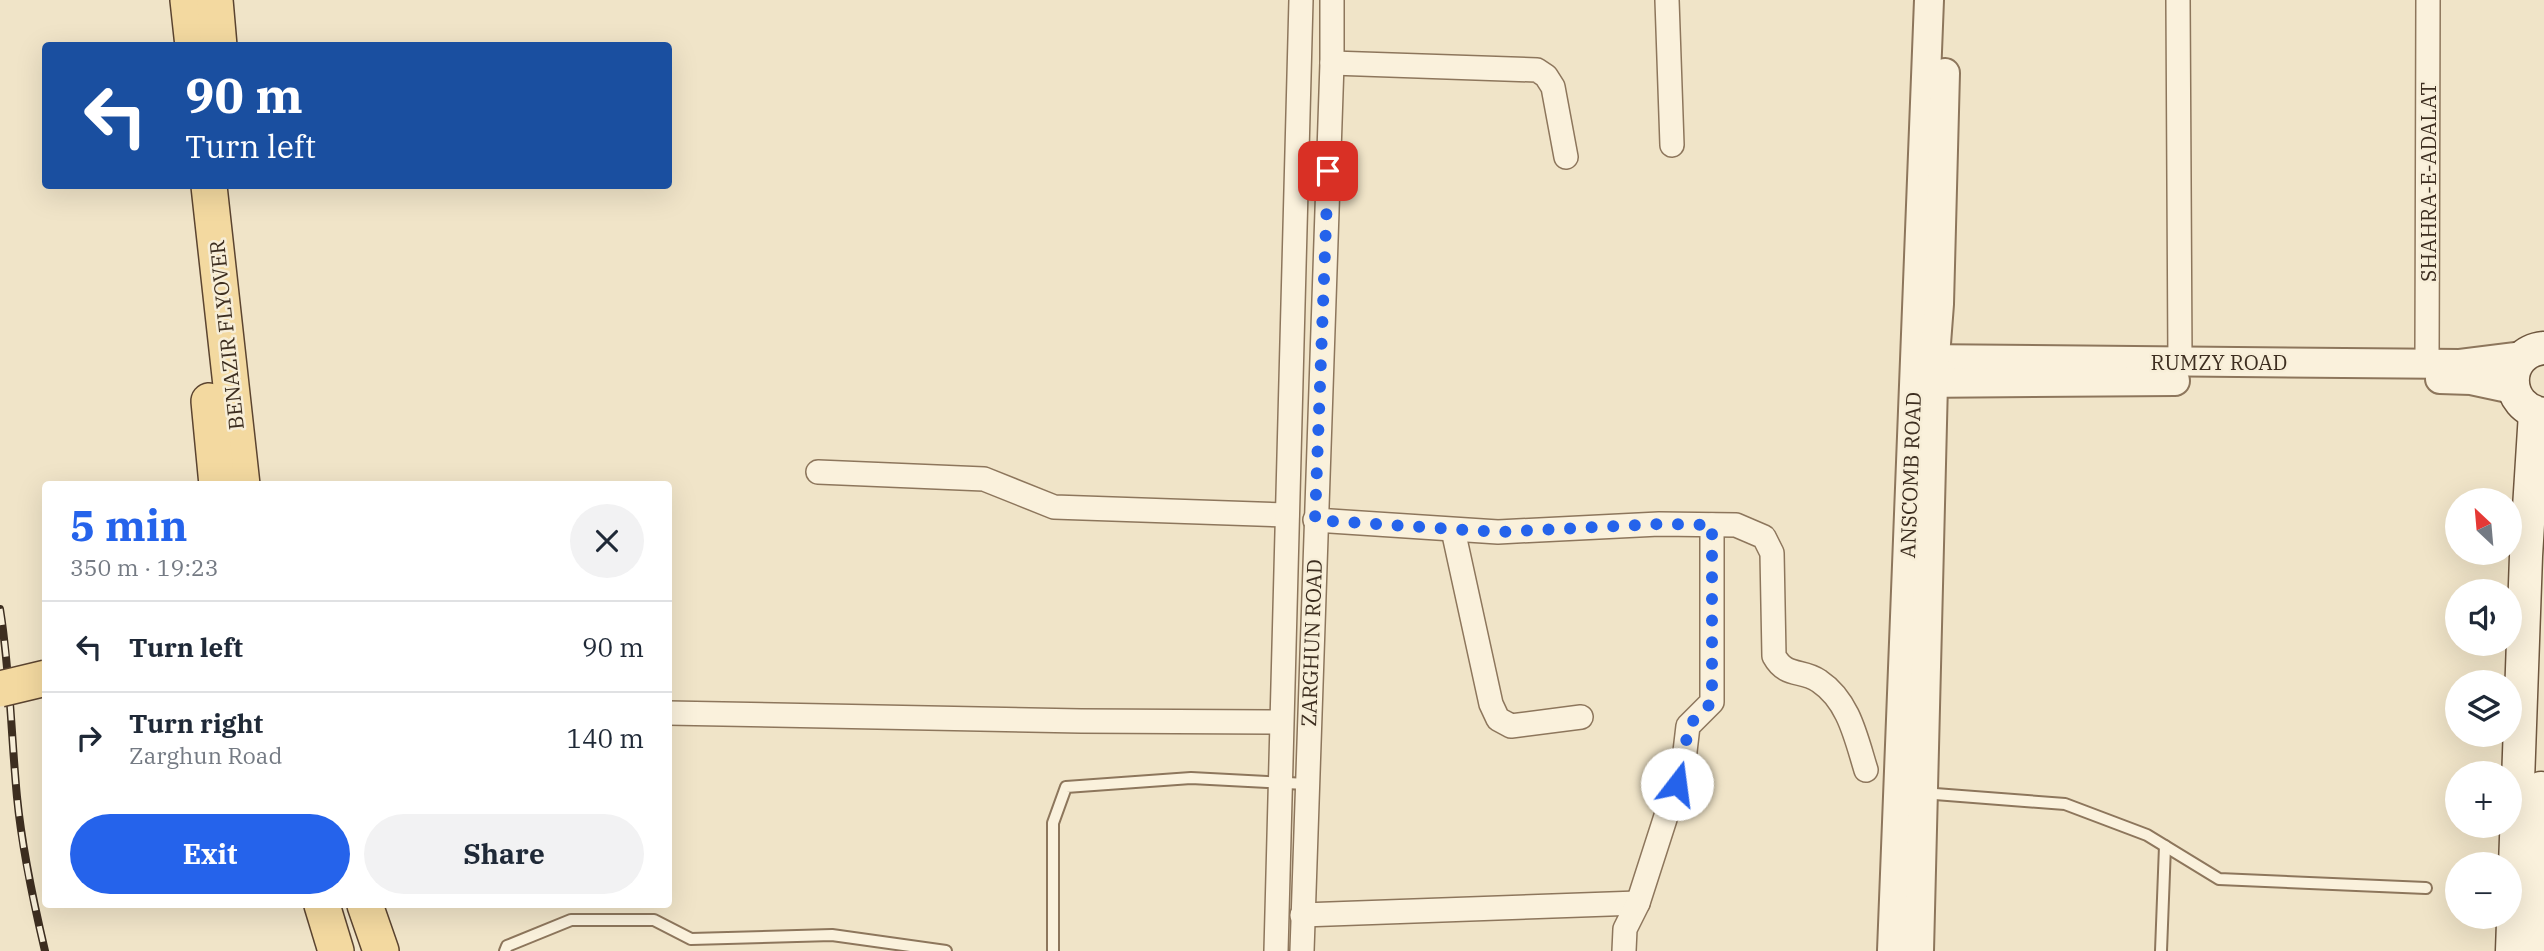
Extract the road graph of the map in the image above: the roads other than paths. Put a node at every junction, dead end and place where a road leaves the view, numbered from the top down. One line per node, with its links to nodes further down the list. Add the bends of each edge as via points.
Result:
1 (167, 0): 11 (main road)
2 (188, 0): 12 (main road)
3 (215, 0): 13 (main road)
4 (1301, 0): 30 (street, ZARGHUN ROAD)
5 (1332, 0): 14 (street, ZARGHUN ROAD)
6 (1667, 0): 15 (street)
7 (1929, 0): 23 (street, ANSCOMB ROAD)
8 (1947, 0): 23 (street, ANSCOMB ROAD, via 1939,304)
9 (2178, 0): 21 (street)
10 (2428, 0): 22 (street, SHAHRA-E-ADALAT)
11 (172, 42)
12 (193, 42)
13 (219, 42)
14 (1332, 63): 16 (street, via 1537,70 1553,87); 31 (street, ZARGHUN ROAD)
15 (1672, 145)
16 (1566, 157)
17 (187, 189): 27 (main road)
18 (209, 189): 28 (main road, BENAZIR FLYOVER)
19 (232, 189): 29 (main road)
20 (2534, 352): 22 (street, RUMZY ROAD, via 2460,364); 24 (main road, via 2513,371)
21 (2180, 362): 22 (street, RUMZY ROAD); 23 (street, RUMZY ROAD)
22 (2427, 364)
23 (1924, 371): 24 (street, RUMZY ROAD, via 2427,378 2471,380); 46 (street, ANSCOMB ROAD)
24 (2513, 389): 25 (main road, via 2521,404)
25 (2540, 414): 34 (main road)
26 (818, 472): 30 (street, via 984,479 1054,507)
27 (217, 481)
28 (242, 481)
29 (261, 481)
30 (1287, 515): 42 (street, ZARGHUN ROAD)
31 (1315, 520): 33 (street); 45 (street, ZARGHUN ROAD)
32 (1712, 525): 33 (street); 43 (street, via 1736,525 1764,537 1772,553 1774,656 1779,666 1816,679 1835,694); 49 (street, via 1712,702 1688,726 1684,760)
33 (1453, 530): 41 (street, via 1498,719 1511,726)
34 (2535, 546): 67 (main road)
35 (42, 679): 36 (main road, bridge)
36 (0, 689)
37 (42, 700): 39 (main road)
38 (2544, 703): 68 (main road)
39 (0, 709)
40 (672, 713): 42 (street)
41 (1581, 716)
42 (1281, 722): 44 (street, ZARGHUN ROAD)
43 (1866, 770)
44 (1280, 783): 45 (lane); 60 (lane, via 1191,778 1066,787 1053,823); 61 (street, ZARGHUN ROAD)
45 (1306, 784): 53 (street, ZARGHUN ROAD)
46 (1911, 795): 47 (lane, via 2065,804); 64 (street, ANSCOMB ROAD); 65 (street, ANSCOMB ROAD)
47 (2165, 846): 48 (lane, via 2219,879); 66 (lane)
48 (2426, 888)
49 (1638, 903): 53 (street); 63 (street, via 1625,929)
50 (323, 908): 55 (main road)
51 (346, 908): 56 (main road)
52 (366, 908): 57 (main road)
53 (1303, 915): 62 (street, ZARGHUN ROAD)
54 (691, 945): 58 (lane, via 654,920 571,919 507,946); 59 (lane, via 832,935)
55 (336, 951)
56 (360, 951)
57 (381, 951)
58 (505, 951)
59 (946, 951)
60 (1052, 951)
61 (1276, 951)
62 (1301, 951)
63 (1624, 951)
64 (1892, 951)
65 (1919, 951)
66 (2161, 951)
67 (2512, 951)
68 (2536, 951)

